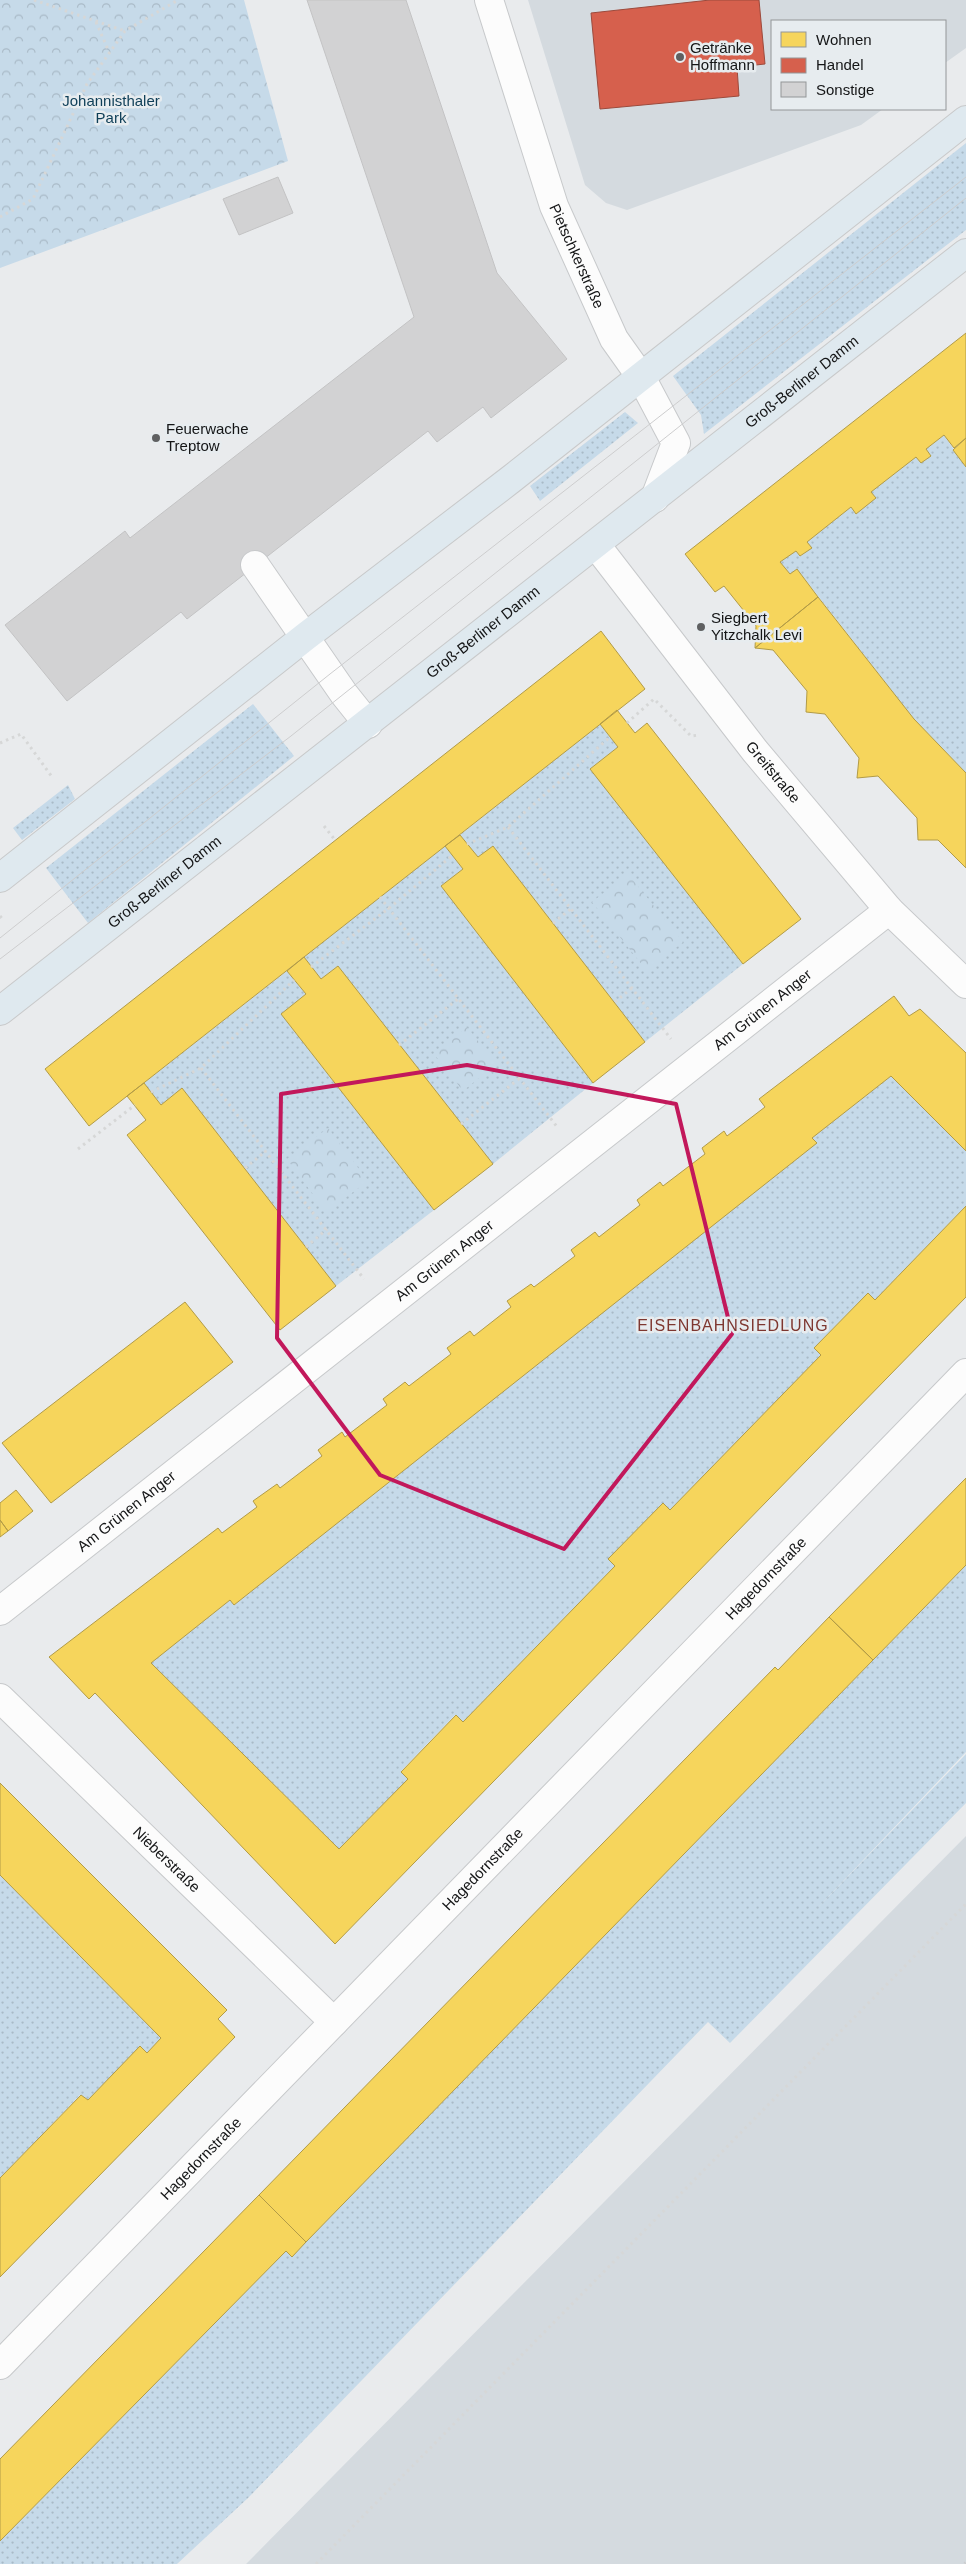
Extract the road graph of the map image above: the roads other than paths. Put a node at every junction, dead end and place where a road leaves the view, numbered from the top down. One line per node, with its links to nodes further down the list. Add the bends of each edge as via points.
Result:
1 (489, 0): 4 (street, Pietschkerstraße, via 554,206 614,340)
2 (966, 120): 4 (main road)
3 (966, 254): 5 (main road, Groß-Berliner Damm)
4 (641, 377): 5 (street, Pietschkerstraße, via 676,443); 8 (main road)
5 (655, 498): 6 (main road, Groß-Berliner Damm)
6 (596, 545): 9 (main road, Groß-Berliner Damm); 11 (street, Greifstraße, via 738,729)
7 (255, 565): 8 (street)
8 (305, 638): 9 (street); 10 (main road)
9 (368, 724): 13 (main road, Groß-Berliner Damm)
10 (0, 878)
11 (889, 910): 12 (street, Greifstraße); 15 (street, Am Grünen Anger)
12 (966, 984)
13 (0, 1011)
14 (966, 1373): 17 (street, Hagedornstraße)
15 (0, 1611)
16 (0, 1698): 17 (street, Nieberstraße)
17 (334, 2022): 18 (street, Hagedornstraße)
18 (0, 2365)

